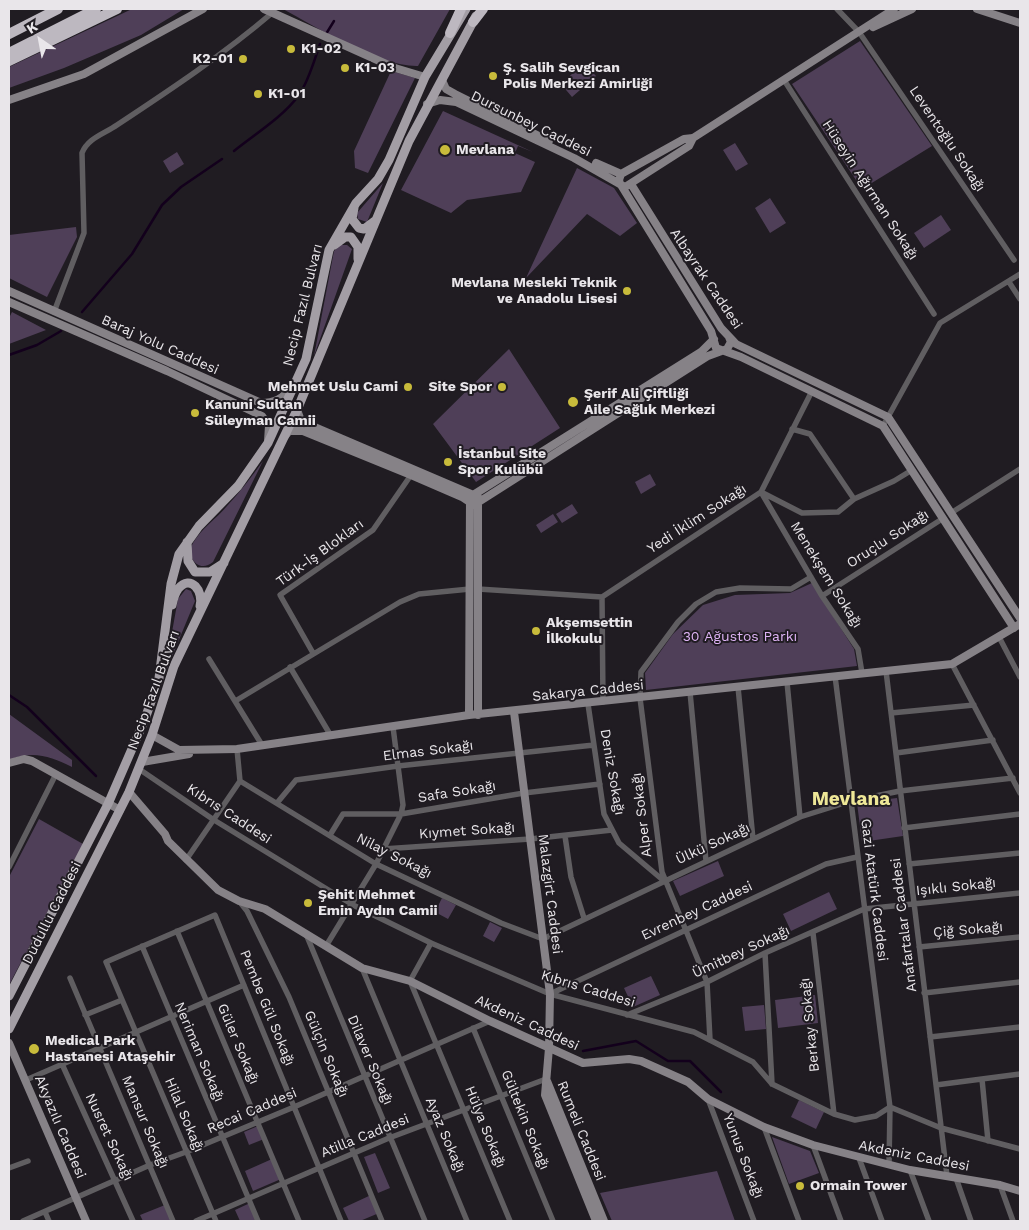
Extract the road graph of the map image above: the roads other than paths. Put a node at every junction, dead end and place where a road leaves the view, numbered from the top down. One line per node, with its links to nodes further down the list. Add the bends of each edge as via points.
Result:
1 (45, 9): 16 (highway)
2 (58, 9): 19 (highway)
3 (96, 9): 20 (highway)
4 (117, 9): 21 (highway)
5 (203, 9): 25 (street, via 84,74)
6 (264, 9): 13 (street)
7 (482, 9): 14 (highway)
8 (837, 9): 17 (street, Leventoğlu Sokağı)
9 (894, 9): 17 (street)
10 (912, 9): 17 (street)
11 (977, 9): 15 (street)
12 (464, 10): 18 (highway)
13 (272, 13): 22 (street, via 395,68); 41 (street, via 178,84 89,141 82,153 84,233)
14 (473, 22): 23 (main road, Necip Fazıl Bulvarı)
15 (1020, 23)
16 (9, 29)
17 (859, 32): 24 (street); 34 (street, Leventoğlu Sokağı)
18 (450, 33): 22 (main road, Necip Fazıl Bulvarı)
19 (9, 34)
20 (9, 53)
21 (9, 61)
22 (425, 76): 31 (main road, Necip Fazıl Bulvarı, via 389,160 378,179)
23 (442, 80): 26 (main road, Necip Fazıl Bulvarı); 28 (street, Dursunbey Caddesi, via 446,89 455,94)
24 (784, 80): 27 (street); 42 (street, Hüseyin Ağırman Sokağı)
25 (9, 100)
26 (427, 104): 30 (street, Dursunbey Caddesi, via 440,100 456,102); 32 (main road, Necip Fazıl Bulvarı)
27 (693, 138): 28 (street, via 684,139); 29 (street, via 689,146)
28 (623, 173): 29 (street, Dursunbey Caddesi, via 631,176); 30 (street, via 618,180)
29 (632, 183): 30 (street, via 628,186); 43 (street, Albayrak Caddesi, via 668,246)
30 (621, 184): 44 (street, Albayrak Caddesi)
31 (356, 203): 32 (main road, via 352,219 359,228 369,226); 33 (main road, Necip Fazıl Bulvarı)
32 (382, 212): 35 (main road, Necip Fazıl Bulvarı)
33 (329, 250): 35 (main road, via 339,240 351,237 358,247); 47 (main road, Necip Fazıl Bulvarı, via 316,318)
34 (1014, 260)
35 (358, 264): 50 (main road, Necip Fazıl Bulvarı)
36 (1020, 274): 37 (street)
37 (1009, 282): 39 (street); 51 (street, via 940,323)
38 (9, 291): 41 (street, Baraj Yolu Caddesi)
39 (1020, 299)
40 (9, 302): 46 (street, Baraj Yolu Caddesi)
41 (54, 312): 46 (street, Baraj Yolu Caddesi)
42 (934, 314)
43 (728, 337): 44 (street, via 722,334); 45 (street, via 730,345); 48 (street, Albayrak Caddesi)
44 (714, 340): 45 (street, via 716,348); 61 (street, via 701,352)
45 (724, 350): 49 (street, Albayrak Caddesi); 63 (street, via 708,356)
46 (168, 367): 47 (street, Baraj Yolu Caddesi, via 261,403 282,398); 55 (street, Baraj Yolu Caddesi, via 262,416 269,426)
47 (298, 381): 55 (main road, Necip Fazıl Bulvarı)
48 (816, 383): 49 (street); 51 (street, Albayrak Caddesi)
49 (812, 391): 52 (street, Albayrak Caddesi); 53 (street, Yedi İklim Sokağı)
50 (297, 410): 54 (main road, Necip Fazıl Bulvarı); 61 (street, via 305,423)
51 (888, 417): 52 (street); 56 (street)
52 (883, 426): 58 (street)
53 (792, 429): 60 (street, Yedi İklim Sokağı); 62 (street, via 810,434)
54 (285, 436): 59 (street, via 294,430 303,431); 68 (main road, Necip Fazıl Bulvarı)
55 (268, 443): 67 (main road, Necip Fazıl Bulvarı, via 238,486)
56 (921, 465): 58 (street); 65 (street)
57 (1020, 469): 65 (street, Oruçlu Sokağı)
58 (912, 470): 62 (street); 66 (street)
59 (411, 475): 64 (street); 78 (street, Türk-İş Blokları, via 372,530 280,596)
60 (761, 492): 62 (street, via 802,513 838,512); 69 (street, Menekşem Sokağı); 72 (street, Yedi İklim Sokağı)
61 (474, 495): 63 (street); 64 (street, via 470,497)
62 (854, 499)
63 (478, 502): 64 (street); 70 (street)
64 (470, 503): 70 (street)
65 (951, 513): 66 (street); 75 (street)
66 (942, 519): 71 (street, Oruçlu Sokağı); 76 (street)
67 (187, 542): 68 (main road, via 188,561 195,572 210,572); 73 (main road, Necip Fazıl Bulvarı, via 174,567)
68 (225, 562): 74 (main road, Necip Fazıl Bulvarı)
69 (811, 578): 71 (street, Menekşem Sokağı); 89 (street, Alper Sokağı, via 791,589 740,588 716,592 696,604 678,622 641,672)
70 (474, 589): 72 (street); 78 (street, via 419,594); 96 (street); 97 (street)
71 (822, 596): 83 (street, Menekşem Sokağı, via 858,649)
72 (602, 597): 91 (street)
73 (167, 618): 74 (main road, via 178,589 192,583 202,596); 121 (main road, Necip Fazıl Bulvarı, via 159,678)
74 (196, 618): 99 (main road, Necip Fazıl Bulvarı, via 174,666)
75 (1020, 618)
76 (1017, 626): 77 (street, Sakarya Caddesi)
77 (999, 637): 80 (street, Sakarya Caddesi); 85 (street)
78 (313, 653): 81 (street)
79 (209, 659): 90 (street)
80 (952, 664): 82 (street, Sakarya Caddesi); 93 (street)
81 (290, 667): 90 (street); 100 (street)
82 (886, 671): 83 (street, Sakarya Caddesi); 95 (street, Anafartalar Caddesi)
83 (862, 674): 84 (street, Sakarya Caddesi)
84 (835, 676): 86 (street, Sakarya Caddesi); 119 (street, Gazi Atatürk Caddesi)
85 (1020, 677)
86 (787, 682): 87 (street, Sakarya Caddesi); 125 (street)
87 (738, 687): 88 (street, Sakarya Caddesi); 132 (street)
88 (690, 692): 89 (street, Sakarya Caddesi); 137 (street)
89 (640, 698): 91 (street, Sakarya Caddesi); 141 (street, Alper Sokağı)
90 (237, 700): 102 (street)
91 (603, 702): 92 (street, Sakarya Caddesi)
92 (588, 704): 94 (street, Sakarya Caddesi); 103 (street, Deniz Sokağı)
93 (974, 705): 95 (street); 101 (street)
94 (514, 712): 97 (street, Sakarya Caddesi); 106 (street, Malazgirt Caddesi)
95 (891, 713): 107 (street, Anafartalar Caddesi)
96 (469, 715): 97 (street, Sakarya Caddesi); 98 (street, Sakarya Caddesi)
97 (478, 715)
98 (393, 727): 100 (street, Sakarya Caddesi); 110 (street)
99 (152, 735): 105 (street, Sakarya Caddesi, via 179,750); 109 (main road, Necip Fazıl Bulvarı)
100 (331, 736): 102 (street, Sakarya Caddesi)
101 (993, 740): 107 (street); 112 (street)
102 (262, 745): 104 (street, Sakarya Caddesi)
103 (594, 745): 106 (street, Elmas Sokağı); 114 (street, Deniz Sokağı)
104 (237, 749): 105 (street, Sakarya Caddesi); 113 (street)
105 (212, 751): 109 (street)
106 (519, 752): 110 (street, Elmas Sokağı); 118 (street, Malazgirt Caddesi)
107 (896, 753): 116 (street, Anafartalar Caddesi)
108 (9, 763): 111 (street, via 24,759)
109 (140, 766): 117 (main road, Necip Fazıl Bulvarı); 126 (street, Kıbrıs Caddesi)
110 (398, 766): 120 (street, Elmas Sokağı, via 296,780); 123 (street, via 403,805)
111 (56, 774): 121 (street); 140 (street)
112 (1013, 778): 115 (street); 116 (street, Ülkü Sokağı)
113 (240, 781): 120 (street, Nilay Sokağı); 126 (street)
114 (600, 784): 118 (street, Safa Sokağı); 128 (street, Deniz Sokağı, via 604,814)
115 (1019, 789)
116 (900, 791): 119 (street, Ülkü Sokağı); 127 (street, Anafartalar Caddesi)
117 (129, 792): 122 (main road, Necip Fazıl Bulvarı); 136 (street, Akdeniz Caddesi)
118 (524, 793): 123 (street, Safa Sokağı); 131 (street, Malazgirt Caddesi)
119 (851, 801): 125 (street, Ülkü Sokağı); 135 (street, Gazi Atatürk Caddesi)
120 (276, 803): 129 (street, Nilay Sokağı)
121 (108, 804): 122 (street); 167 (main road, Dudullu Caddesi)
122 (120, 810): 176 (main road, Dudullu Caddesi)
123 (401, 814): 129 (street, Safa Sokağı, via 343,814); 133 (street)
124 (1020, 814): 127 (street)
125 (800, 817): 132 (street, Ülkü Sokağı)
126 (214, 820): 136 (street); 145 (street, Kıbrıs Caddesi)
127 (904, 828): 139 (street, Anafartalar Caddesi)
128 (612, 830): 130 (street, Kıymet Sokağı); 141 (street, Deniz Sokağı, via 619,843)
129 (330, 836): 138 (street, Nilay Sokağı)
130 (565, 836): 131 (street, Kıymet Sokağı); 147 (street, via 571,877)
131 (530, 839): 133 (street, Kıymet Sokağı); 153 (street, Malazgirt Caddesi)
132 (753, 839): 137 (street, Ülkü Sokağı)
133 (383, 849): 138 (street)
134 (1020, 853): 139 (street)
135 (857, 857): 146 (street, Gazi Atatürk Caddesi); 149 (street, Evrenbey Caddesi, via 826,864)
136 (186, 860): 143 (street, Akdeniz Caddesi, via 218,890)
137 (706, 861): 141 (street, Ülkü Sokağı)
138 (376, 864): 145 (street); 153 (street, Nilay Sokağı, via 501,923)
139 (909, 864): 144 (street, Anafartalar Caddesi)
140 (9, 867)
141 (664, 881): 147 (street, Ülkü Sokağı); 149 (street, Alper Sokağı)
142 (1020, 893): 144 (street, Işıklı Sokağı)
143 (239, 901): 151 (street, Akdeniz Caddesi, via 265,909); 193 (street, Gülçin Sokağı, via 289,997)
144 (914, 904): 146 (street, Işıklı Sokağı); 157 (street, Anafartalar Caddesi)
145 (353, 905): 154 (street, Kıbrıs Caddesi); 156 (street)
146 (864, 909): 150 (street, Ümitbey Sokağı); 197 (street, Gazi Atatürk Caddesi)
147 (584, 918): 153 (street, Ülkü Sokağı)
148 (177, 931): 155 (street); 164 (street, Pembe Gül Sokağı, via 215,915); 169 (street, Güler Sokağı)
149 (686, 931): 162 (street, Alper Sokağı); 166 (street, Evrenbey Caddesi)
150 (813, 933): 158 (street, Ümitbey Sokağı); 199 (street, Berkay Sokağı)
151 (306, 934): 156 (street, Akdeniz Caddesi); 187 (street, Dilaver Sokağı)
152 (1020, 937): 157 (street, Çiğ Sokağı)
153 (543, 939): 166 (street, Malazgirt Caddesi)
154 (430, 943): 161 (street); 166 (street, Kıbrıs Caddesi)
155 (142, 946): 168 (street, Hilal Sokağı, via 106,962); 172 (street, Neriman Sokağı)
156 (326, 946): 159 (street, Akdeniz Caddesi)
157 (919, 947): 165 (street, Anafartalar Caddesi)
158 (765, 953): 162 (street, Ümitbey Sokağı); 191 (street)
159 (362, 968): 161 (street, Akdeniz Caddesi); 184 (street)
160 (70, 978): 171 (street, Mansur Sokağı)
161 (410, 981): 173 (street, Akdeniz Caddesi); 180 (street)
162 (707, 982): 170 (street, Ümitbey Sokağı); 179 (street, Alper Sokağı)
163 (1020, 982): 165 (street)
164 (244, 985): 169 (street); 196 (street, Pembe Gül Sokağı)
165 (924, 993): 178 (street, Anafartalar Caddesi)
166 (550, 994): 170 (street, Kıbrıs Caddesi); 183 (street, Malazgirt Caddesi)
167 (9, 996)
168 (122, 1000): 171 (street); 177 (street, Hilal Sokağı)
169 (207, 1001): 172 (street); 200 (street, Güler Sokağı)
170 (627, 1014): 179 (street, Kıbrıs Caddesi, via 694,1032)
171 (85, 1015): 182 (street, Mansur Sokağı)
172 (171, 1017): 177 (street); 204 (street, Neriman Sokağı)
173 (490, 1021): 175 (street, Recai Caddesi); 183 (street, Akdeniz Caddesi)
174 (1020, 1027): 178 (street)
175 (473, 1028): 180 (street, Recai Caddesi); 194 (street, Gültekin Sokağı)
176 (9, 1029)
177 (135, 1032): 182 (street); 209 (street, Hilal Sokağı)
178 (930, 1037): 192 (street, Anafartalar Caddesi)
179 (710, 1040): 191 (street, Kıbrıs Caddesi, via 753,1062)
180 (437, 1042): 184 (street, Recai Caddesi); 198 (street, Hülya Sokağı)
181 (9, 1043): 190 (street, Akyazılı Caddesi)
182 (99, 1048): 185 (street); 213 (street, Mansur Sokağı)
183 (550, 1048): 188 (street, Malazgirt Caddesi); 195 (street, Akdeniz Caddesi, via 583,1063 641,1061 688,1082)
184 (399, 1059): 187 (street, Recai Caddesi); 201 (street, Ayaz Sokağı)
185 (62, 1064): 190 (street); 220 (street, Nusret Sokağı)
186 (1020, 1074): 189 (street)
187 (363, 1076): 193 (street, Recai Caddesi); 205 (street, Dilaver Sokağı)
188 (546, 1079): 194 (street, Atilla Caddesi); 243 (street, Rumeli Caddesi, via 545,1095); 244 (street, Rumeli Caddesi)
189 (982, 1079): 192 (street); 206 (street)
190 (26, 1080): 224 (street, Akyazılı Caddesi)
191 (772, 1084): 199 (street, Kıbrıs Caddesi)
192 (936, 1085): 203 (street, Anafartalar Caddesi)
193 (328, 1092): 196 (street, Recai Caddesi); 210 (street, Gülçin Sokağı)
194 (502, 1096): 198 (street, Atilla Caddesi); 242 (street, Gültekin Sokağı)
195 (708, 1100): 202 (street, Akdeniz Caddesi); 245 (street, Yunus Sokağı)
196 (294, 1107): 200 (street, Recai Caddesi); 216 (street, Pembe Gül Sokağı)
197 (890, 1107): 199 (street, Kıbrıs Caddesi, via 876,1116 855,1120); 203 (street); 214 (street, Gazi Atatürk Caddesi)
198 (464, 1110): 201 (street, Atilla Caddesi); 241 (street, Hülya Sokağı)
199 (834, 1114)
200 (257, 1122): 204 (street, Recai Caddesi); 221 (street, Güler Sokağı)
201 (427, 1124): 205 (street, Atilla Caddesi); 240 (street, Ayaz Sokağı)
202 (764, 1126): 207 (street, Akdeniz Caddesi); 246 (street)
203 (941, 1128): 206 (street); 218 (street, Anafartalar Caddesi)
204 (221, 1137): 209 (street, Recai Caddesi); 225 (street, Neriman Sokağı)
205 (389, 1138): 210 (street, Atilla Caddesi); 239 (street, Dilaver Sokağı)
206 (988, 1141): 208 (street)
207 (813, 1146): 211 (street, Akdeniz Caddesi); 247 (street)
208 (1020, 1149)
209 (186, 1152): 213 (street, Recai Caddesi); 227 (street, Hilal Sokağı)
210 (354, 1153): 216 (street, Atilla Caddesi); 238 (street, Gülçin Sokağı)
211 (859, 1158): 214 (street, Akdeniz Caddesi); 248 (street)
212 (28, 1161): 215 (street)
213 (150, 1165): 220 (street, Recai Caddesi); 232 (street, Mansur Sokağı)
214 (889, 1165): 217 (street, Akdeniz Caddesi)
215 (9, 1168)
216 (319, 1168): 221 (street, Atilla Caddesi); 237 (street, Pembe Gül Sokağı)
217 (910, 1170): 218 (street, Akdeniz Caddesi); 249 (street)
218 (947, 1176): 219 (street, Akdeniz Caddesi)
219 (956, 1178): 222 (street, Akdeniz Caddesi); 250 (street)
220 (115, 1180): 224 (street, Recai Caddesi); 231 (street, Nusret Sokağı)
221 (283, 1184): 225 (street, Atilla Caddesi); 236 (street, Güler Sokağı)
222 (1000, 1185): 223 (street, Akdeniz Caddesi); 251 (street)
223 (1020, 1191)
224 (76, 1197): 226 (street, Recai Caddesi); 230 (street, Akyazılı Caddesi)
225 (248, 1199): 227 (street, Atilla Caddesi); 235 (street, Neriman Sokağı)
226 (45, 1212): 228 (street, Recai Caddesi); 229 (street)
227 (213, 1214): 233 (street, Atilla Caddesi); 234 (street, Hilal Sokağı)
228 (23, 1221)
229 (49, 1221)
230 (86, 1221)
231 (133, 1221)
232 (173, 1221)
233 (196, 1221)
234 (216, 1221)
235 (258, 1221)
236 (299, 1221)
237 (341, 1221)
238 (382, 1221)
239 (425, 1221)
240 (467, 1221)
241 (510, 1221)
242 (553, 1221)
243 (596, 1221)
244 (604, 1221)
245 (754, 1221)
246 (799, 1221)
247 (841, 1221)
248 (882, 1221)
249 (928, 1221)
250 (971, 1221)
251 (1013, 1221)

